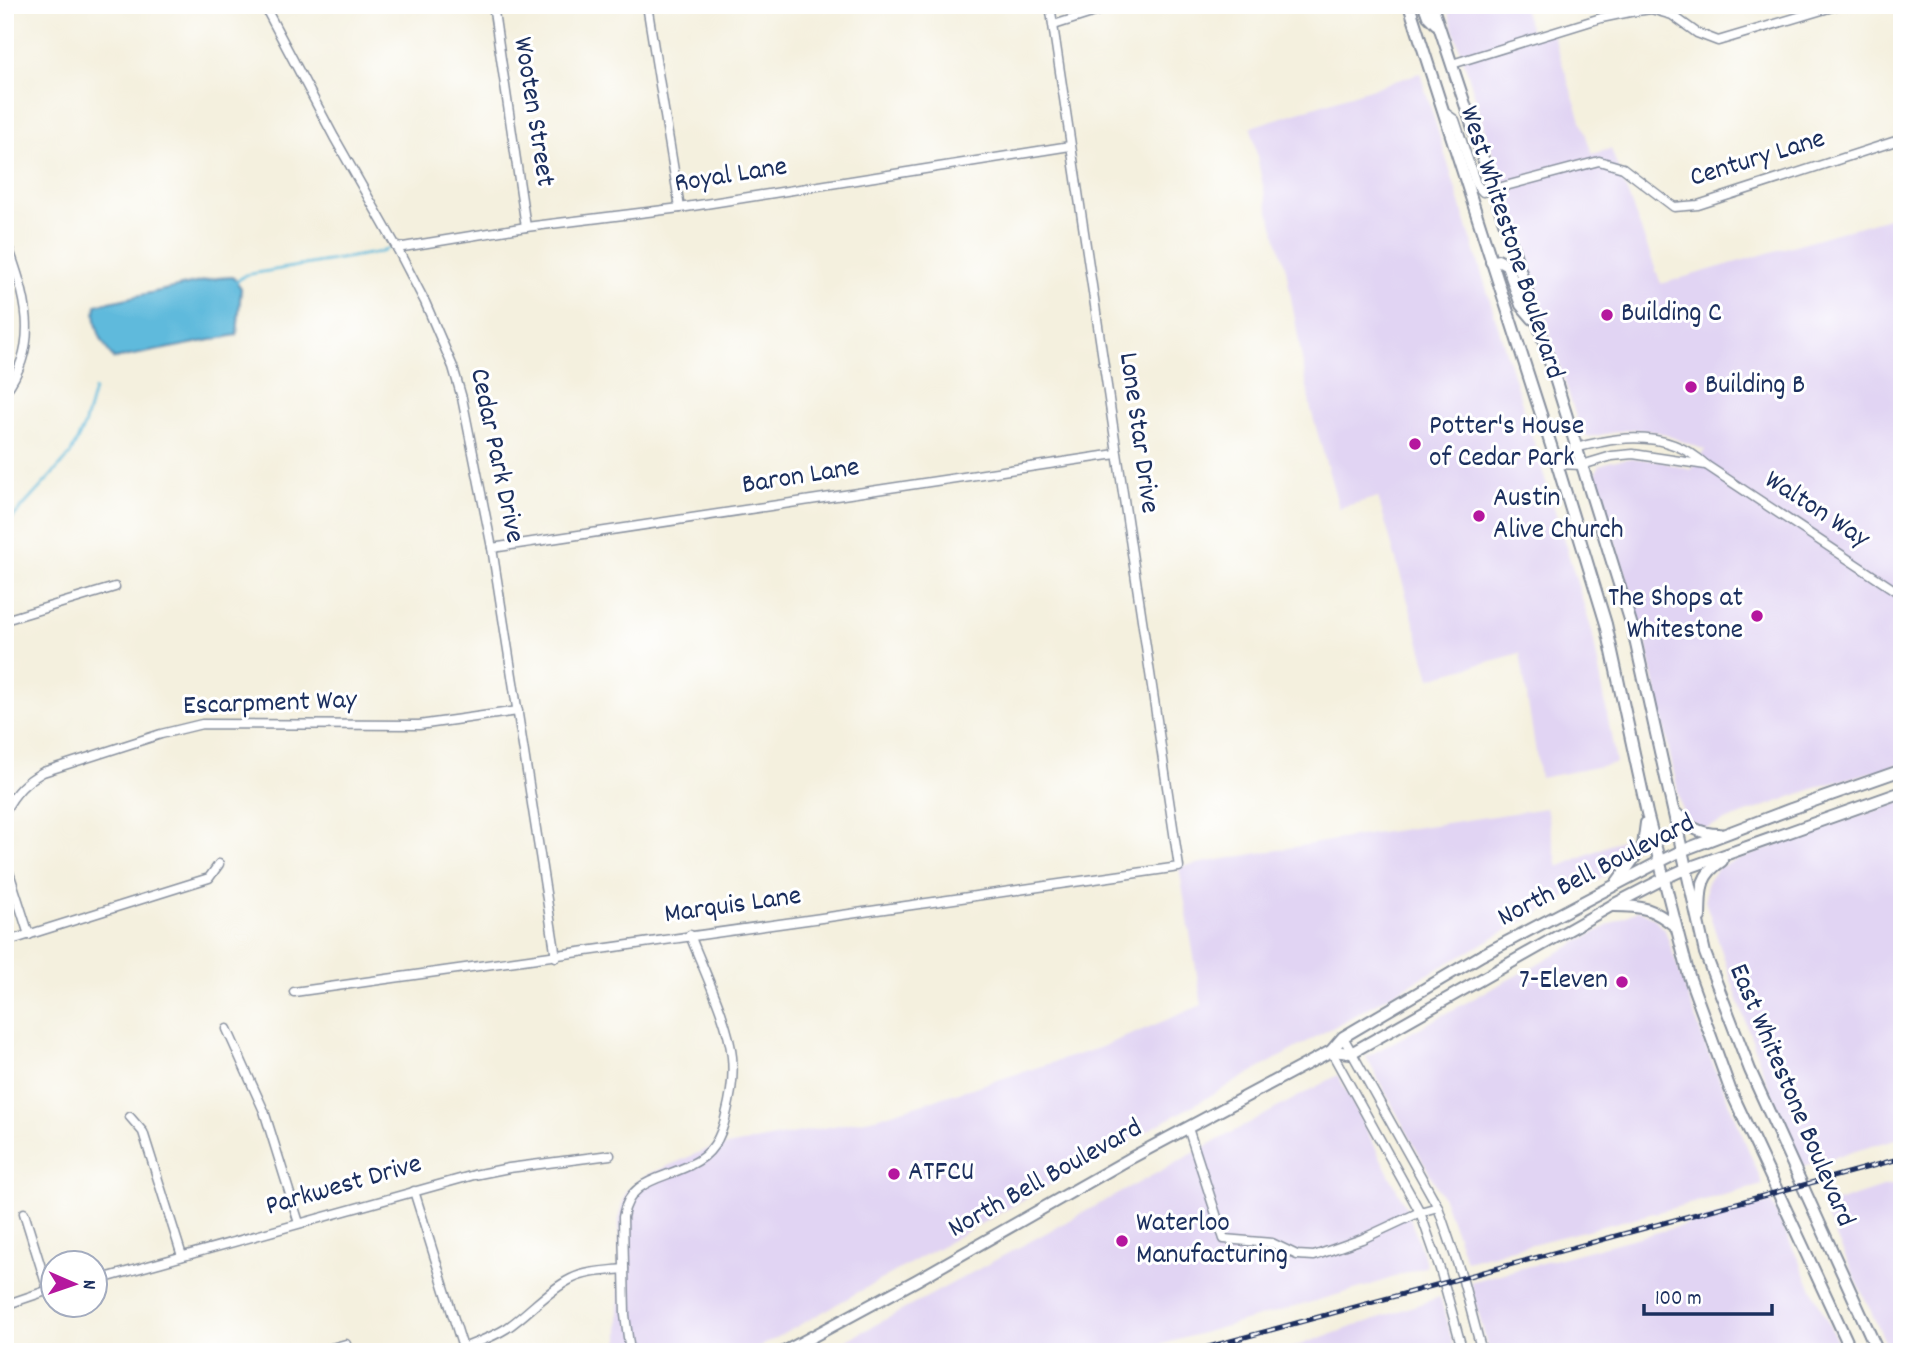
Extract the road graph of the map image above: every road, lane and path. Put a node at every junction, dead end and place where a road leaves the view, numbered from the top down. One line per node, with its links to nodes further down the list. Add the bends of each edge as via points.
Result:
1 (264, 5): 20 (street, Cedar Park Drive)
2 (492, 5): 18 (street, Wooten Street)
3 (647, 5): 17 (street)
4 (1050, 5): 10 (street, Lone Star Drive)
5 (1117, 5): 10 (street)
6 (1409, 5): 13 (main road, West Whitestone Boulevard)
7 (1424, 5): 11 (main road)
8 (1432, 5): 11 (main road, West Whitestone Boulevard)
9 (1839, 5): 12 (street, via 1718,41 1696,33 1672,15 1651,9 1630,12)
10 (1054, 25): 15 (street, Lone Star Drive)
11 (1439, 25): 12 (main road, West Whitestone Boulevard)
12 (1452, 64): 16 (main road, West Whitestone Boulevard)
13 (1444, 111): 16 (street, via 1455,120 1476,184 1483,192); 21 (main road, West Whitestone Boulevard)
14 (1902, 139): 16 (street, Century Lane, via 1698,205 1674,207 1623,168 1599,161)
15 (1070, 146): 17 (street, Royal Lane); 25 (street, Lone Star Drive)
16 (1495, 190): 22 (main road, West Whitestone Boulevard)
17 (680, 208): 18 (street, Royal Lane)
18 (526, 227): 20 (street, Royal Lane)
19 (5, 238): 23 (street, via 29,320 22,362)
20 (397, 248): 29 (street, Cedar Park Drive, via 453,368)
21 (1491, 262): 22 (main road, via 1507,265 1521,305); 26 (main road, West Whitestone Boulevard)
22 (1540, 330): 24 (main road, West Whitestone Boulevard)
23 (5, 393)
24 (1576, 448): 26 (street, Walton Way); 27 (main road, West Whitestone Boulevard); 28 (street, Walton Way, via 1617,439 1661,440 1694,454)
25 (1116, 454): 29 (street, Baron Lane); 45 (street, Lone Star Drive)
26 (1557, 464): 27 (street, Walton Way); 38 (main road, West Whitestone Boulevard, via 1606,624)
27 (1582, 465): 28 (street, Walton Way, via 1633,454); 36 (main road, West Whitestone Boulevard, via 1632,626)
28 (1706, 465): 31 (street, Walton Way)
29 (492, 548): 33 (street, Cedar Park Drive)
30 (115, 587): 32 (street)
31 (1902, 595)
32 (5, 620)
33 (518, 711): 37 (street, Escarpment Way, via 419,725 192,726 43,772 14,793); 55 (street, Cedar Park Drive)
34 (1902, 770): 39 (main road, North Bell Boulevard)
35 (1902, 792): 40 (main road, North Bell Boulevard)
36 (1672, 808): 39 (main road, via 1688,827 1706,834); 41 (main road, West Whitestone Boulevard)
37 (5, 811)
38 (1647, 813): 43 (main road, West Whitestone Boulevard); 48 (main road, via 1643,846)
39 (1726, 834): 41 (main road, North Bell Boulevard)
40 (1742, 849): 46 (main road, North Bell Boulevard); 51 (main road, via 1712,867 1702,880)
41 (1681, 851): 43 (main road, North Bell Boulevard); 46 (main road, East Whitestone Boulevard)
42 (5, 860): 52 (street)
43 (1658, 862): 47 (main road, East Whitestone Boulevard); 48 (main road, North Bell Boulevard)
44 (219, 864): 52 (street, via 209,878)
45 (1179, 867): 53 (street, Marquis Lane)
46 (1685, 869): 47 (main road, North Bell Boulevard); 51 (main road, East Whitestone Boulevard)
47 (1662, 879): 49 (main road, North Bell Boulevard); 50 (main road, East Whitestone Boulevard)
48 (1614, 885): 58 (main road, North Bell Boulevard, via 1482,955)
49 (1611, 906): 50 (main road, via 1647,908); 60 (main road, North Bell Boulevard)
50 (1675, 926): 81 (main road, East Whitestone Boulevard, via 1730,1089)
51 (1699, 930): 82 (main road, East Whitestone Boulevard, via 1750,1070)
52 (29, 934): 54 (street)
53 (690, 935): 55 (street, Marquis Lane); 71 (street, via 728,1035 732,1057 729,1103 711,1151 690,1166 643,1184 630,1196 623,1217)
54 (5, 942)
55 (556, 957): 56 (street, Marquis Lane)
56 (294, 992)
57 (227, 1029): 68 (street, via 264,1111)
58 (1343, 1037): 59 (main road, North Bell Boulevard); 60 (street)
59 (1331, 1051): 60 (main road); 62 (main road, North Bell Boulevard); 66 (street)
60 (1351, 1053): 65 (street)
61 (130, 1117): 70 (street, via 144,1132)
62 (1188, 1128): 66 (street, via 1224,1239 1272,1243 1297,1255 1314,1256); 78 (main road, North Bell Boulevard)
63 (610, 1155): 64 (street, Parkwest Drive, via 509,1168)
64 (414, 1191): 68 (street, Parkwest Drive); 71 (street, via 463,1348 508,1328 572,1278)
65 (1438, 1207): 66 (street); 80 (street)
66 (1420, 1212): 79 (street)
67 (24, 1213): 69 (street)
68 (299, 1223): 70 (street, Parkwest Drive)
69 (38, 1254)
70 (183, 1256): 72 (street, Parkwest Drive)
71 (624, 1269): 77 (street)
72 (108, 1277)
73 (38, 1294): 74 (street)
74 (5, 1304)
75 (346, 1344): 76 (street)
76 (317, 1352)
77 (630, 1352)
78 (784, 1352)
79 (1463, 1352)
80 (1482, 1352)
81 (1852, 1352)
82 (1878, 1352)

